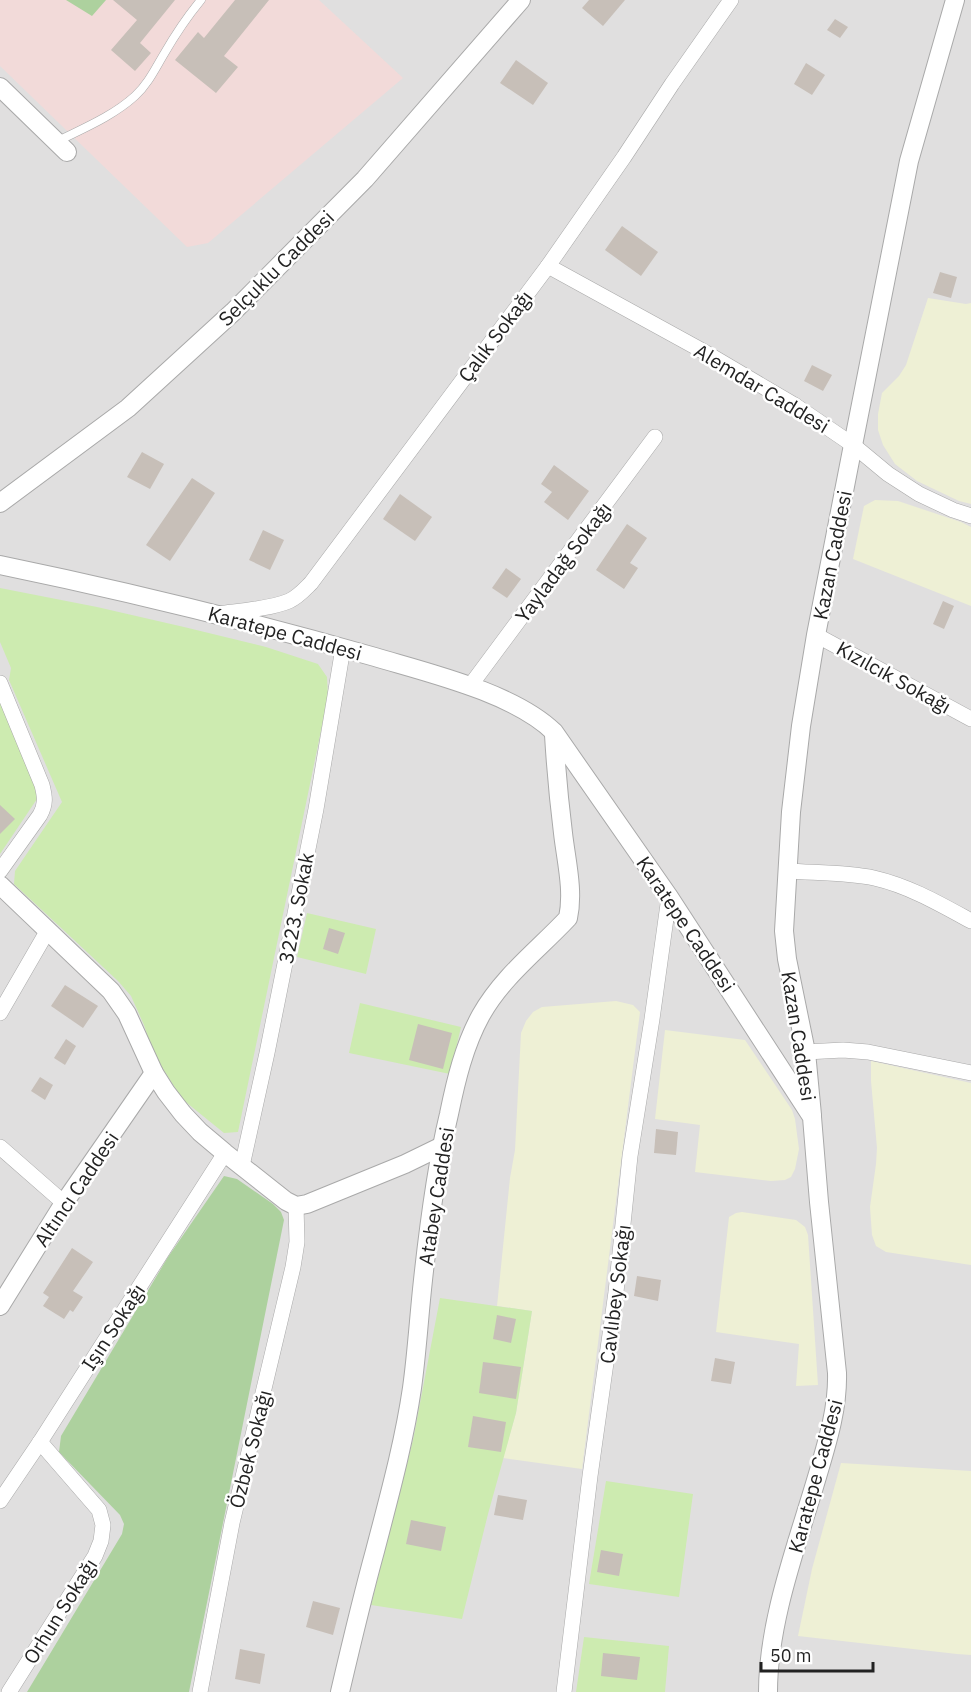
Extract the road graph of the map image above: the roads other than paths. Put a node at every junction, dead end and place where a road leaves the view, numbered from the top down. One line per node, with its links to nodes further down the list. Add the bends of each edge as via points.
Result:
1 (201, 0): 6 (lane, via 135,96)
2 (521, 0): 10 (street, Selçuklu Caddesi, via 364,179 233,312 128,408)
3 (731, 0): 7 (street, Çalık Sokağı)
4 (955, 0): 9 (street, Kazan Caddesi, via 909,161)
5 (0, 87): 6 (street)
6 (62, 147)
7 (548, 266): 9 (street, Alemdar Caddesi, via 744,375); 13 (street, Çalık Sokağı, via 311,583 279,604)
8 (656, 437): 17 (street, Yayladağ Sokağı)
9 (853, 445): 11 (street, Alemdar Caddesi, via 920,494); 14 (street, Kazan Caddesi)
10 (0, 503)
11 (971, 516)
12 (0, 564): 13 (street, Karatepe Caddesi)
13 (215, 614): 15 (street, Karatepe Caddesi)
14 (816, 634): 18 (street, Kızılcık Sokağı); 21 (street, Kazan Caddesi, via 801,726)
15 (343, 648): 17 (street, Karatepe Caddesi); 34 (street, 3223. Sokak, via 316,809)
16 (0, 683): 20 (street, via 45,795 40,815)
17 (470, 686): 19 (street, Karatepe Caddesi, via 528,712)
18 (971, 719)
19 (554, 732): 23 (street, Karatepe Caddesi); 31 (street, Atabey Caddesi, via 571,907 568,918 498,988 481,1016 460,1067)
20 (0, 871)
21 (787, 871): 24 (street, via 876,879 929,898); 27 (street, Kazan Caddesi, via 784,931)
22 (0, 885): 25 (street)
23 (669, 897): 30 (street, Karatepe Caddesi); 43 (street, Cavlıbey Sokağı, via 630,1156)
24 (971, 921)
25 (48, 930): 26 (street); 28 (street, via 111,991)
26 (0, 1013)
27 (806, 1052): 29 (street, via 868,1052); 30 (street, Kazan Caddesi)
28 (154, 1073): 33 (street, via 183,1114); 35 (street, Altıncı Caddesi)
29 (971, 1073)
30 (812, 1117): 44 (street, Karatepe Caddesi, via 837,1398 778,1613)
31 (442, 1146): 36 (street); 42 (street, Atabey Caddesi, via 410,1400)
32 (0, 1147): 35 (street)
33 (225, 1153): 34 (street); 38 (street, Işın Sokağı)
34 (242, 1166): 36 (street, via 274,1194)
35 (64, 1203): 37 (street, Altıncı Caddesi)
36 (296, 1206): 41 (street, Özbek Sokağı, via 293,1267 232,1523)
37 (0, 1306)
38 (40, 1442): 39 (street, Işın Sokağı); 40 (street, Orhun Sokağı, via 99,1510 103,1525 95,1556)
39 (0, 1501)
40 (9, 1692)
41 (200, 1692)
42 (340, 1692)
43 (564, 1692)
44 (768, 1692)

